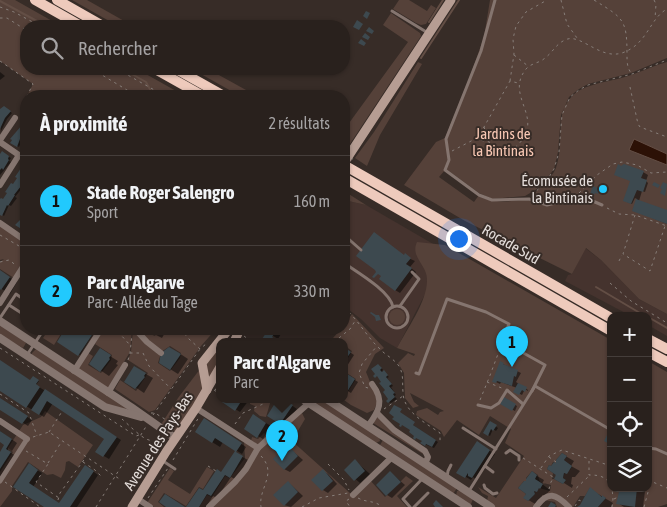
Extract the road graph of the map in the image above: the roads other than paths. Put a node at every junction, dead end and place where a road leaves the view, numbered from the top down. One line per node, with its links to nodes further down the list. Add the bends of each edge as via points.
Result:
1 (35, 0): 6 (highway)
2 (57, 0): 7 (highway)
3 (451, 0): 8 (main road)
4 (495, 0): 20 (lane, via 481,52 446,139 449,160 445,170 484,198 492,200 529,199 547,205 572,198 588,199)
5 (392, 11): 8 (lane)
6 (70, 20)
7 (92, 20)
8 (428, 34): 16 (main road)
9 (166, 75): 11 (highway)
10 (187, 75): 12 (highway)
11 (192, 90)
12 (213, 90)
13 (15, 118): 14 (street)
14 (0, 141): 15 (street)
15 (19, 155): 19 (street)
16 (350, 157)
17 (350, 167): 34 (highway, Rocade Sud)
18 (350, 181): 36 (highway, Rocade Sud)
19 (0, 185)
20 (602, 205)
21 (0, 223): 22 (street)
22 (20, 236)
23 (350, 240): 24 (lane)
24 (361, 250)
25 (350, 267): 32 (lane, via 384,293)
26 (20, 272): 29 (street)
27 (412, 272): 31 (lane, via 419,279)
28 (20, 297): 30 (lane, via 16,294)
29 (0, 303)
30 (9, 305): 33 (lane); 35 (lane)
31 (400, 306): 32 (lane); 32 (lane, via 406,310 408,318 403,327 396,328 389,325 386,318)
32 (393, 307)
33 (20, 312)
34 (607, 316)
35 (0, 320): 37 (street)
36 (607, 329)
37 (20, 334)
38 (22, 335): 44 (street)
39 (40, 335): 44 (lane)
40 (97, 335): 52 (street)
41 (140, 335): 47 (street)
42 (0, 338): 49 (street)
43 (652, 341): 46 (highway)
44 (35, 344): 49 (lane); 52 (street)
45 (216, 345): 56 (main road, Avenue des Pays-Bas, via 202,363)
46 (667, 349)
47 (161, 353)
48 (652, 354): 50 (highway)
49 (27, 356): 66 (street, via 105,407)
50 (667, 362)
51 (125, 365): 58 (street)
52 (74, 370): 58 (street)
53 (416, 373): 57 (lane, via 447,299 486,312 509,324 502,341 545,365)
54 (216, 374): 56 (main road, Avenue des Pays-Bas)
55 (372, 384): 65 (street, via 380,401)
56 (207, 390): 64 (main road, Avenue des Pays-Bas)
57 (532, 390): 62 (lane); 70 (lane, via 536,386)
58 (108, 393): 66 (street)
59 (305, 403): 77 (street)
60 (310, 403): 76 (street)
61 (333, 403): 68 (street)
62 (524, 404): 63 (lane, via 507,390 492,408); 79 (lane)
63 (478, 405)
64 (199, 410): 72 (main road, Avenue des Pays-Bas, via 186,432); 77 (street)
65 (377, 413): 68 (street); 85 (street, via 394,430 425,451 428,457)
66 (143, 417): 72 (street)
67 (0, 421): 75 (street)
68 (368, 426): 71 (street)
69 (463, 428): 74 (lane)
70 (607, 428)
71 (381, 435): 76 (street, via 381,442); 85 (street)
72 (175, 438): 84 (main road, Avenue des Pays-Bas)
73 (471, 438): 74 (lane)
74 (478, 438): 79 (lane)
75 (28, 439): 92 (street)
76 (375, 446): 82 (street)
77 (258, 448): 102 (street, via 241,476)
78 (652, 448): 81 (lane)
79 (496, 449): 87 (lane)
80 (506, 453): 83 (lane, via 510,450)
81 (667, 454)
82 (392, 457): 90 (street); 96 (street)
83 (519, 458)
84 (161, 460): 88 (lane); 100 (main road, Avenue des Pays-Bas)
85 (425, 464): 91 (street)
86 (451, 465): 91 (lane)
87 (485, 466): 89 (lane); 94 (lane)
88 (176, 468)
89 (493, 472)
90 (423, 478): 98 (street); 99 (lane, via 403,499)
91 (447, 478): 94 (street)
92 (1, 480)
93 (484, 485): 95 (lane)
94 (469, 492): 98 (street, via 455,491); 105 (street, via 473,504); 106 (street)
95 (497, 493)
96 (351, 494)
97 (428, 494): 104 (lane)
98 (455, 498): 105 (street)
99 (406, 502): 103 (lane); 104 (lane)
100 (144, 503): 101 (main road, Avenue des Pays-Bas)
101 (132, 507)
102 (209, 507)
103 (401, 507)
104 (412, 507)
105 (468, 507)
106 (491, 507)
107 (536, 507): 108 (street, via 542,498 549,495)
108 (569, 507)

